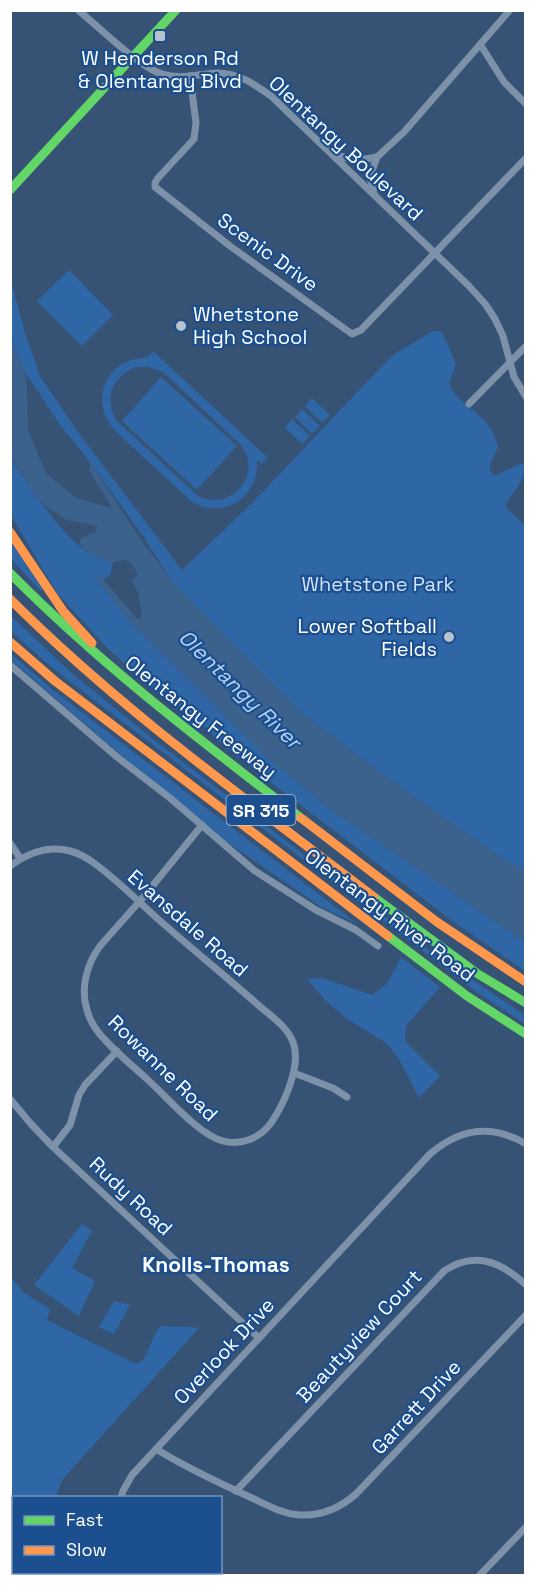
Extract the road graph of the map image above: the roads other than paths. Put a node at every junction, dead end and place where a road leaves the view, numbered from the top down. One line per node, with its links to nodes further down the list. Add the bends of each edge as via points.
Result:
1 (78, 10): 5 (street, Olentangy Boulevard)
2 (176, 10): 5 (main road)
3 (510, 10): 4 (street)
4 (480, 44): 7 (street, via 504,82); 9 (street, via 404,132)
5 (133, 56): 6 (street, Olentangy Boulevard, via 160,74); 11 (main road)
6 (190, 76): 8 (street, Olentangy Boulevard, via 218,73 251,82 286,109); 13 (street, Scenic Drive, via 195,134 191,144 158,178 158,190 349,333 361,330)
7 (525, 104)
8 (330, 152): 9 (street, via 344,159); 12 (street, Olentangy Boulevard)
9 (377, 157): 12 (street, via 370,177)
10 (525, 158): 13 (street)
11 (10, 190)
12 (375, 197): 13 (street, Olentangy Boulevard)
13 (434, 254): 15 (street, Olentangy Boulevard, via 486,305 503,336)
14 (525, 346): 15 (street)
15 (510, 362): 16 (street, Olentangy Boulevard); 17 (street)
16 (525, 397)
17 (470, 404)
18 (10, 532): 23 (main road, via 63,611)
19 (10, 573): 23 (main road, Olentangy Freeway / SR 315, via 55,619)
20 (10, 599): 31 (main road, Olentangy Freeway / SR 315, via 141,718 431,940)
21 (10, 642): 32 (main road, Olentangy River Road, via 55,681 375,926 467,996)
22 (10, 665): 24 (street, Olentangy River Road)
23 (152, 704): 30 (main road, Olentangy Freeway / SR 315, via 442,926)
24 (202, 825): 28 (street); 29 (street, Olentangy River Road, via 255,871)
25 (10, 843): 26 (street)
26 (20, 858): 27 (street); 28 (street, Evansdale Road, via 38,850 72,851 93,863)
27 (10, 866)
28 (139, 902): 33 (street, Rowanne Road, via 100,946 86,973 87,1010 98,1031); 34 (street, Evansdale Road, via 282,1027 294,1044)
29 (378, 946)
30 (525, 982)
31 (525, 1003)
32 (525, 1034)
33 (117, 1051): 34 (street, Rowanne Road, via 200,1128 214,1138 231,1142 246,1141 269,1126); 38 (street, via 85,1085 70,1125)
34 (294, 1073): 35 (street)
35 (346, 1096)
36 (10, 1099): 38 (street, Rudy Road)
37 (525, 1144): 41 (street, Overlook Drive, via 501,1133 480,1131 444,1142)
38 (53, 1147): 41 (street, Rudy Road)
39 (525, 1285): 43 (street, Beautyview Court, via 512,1273 487,1261 467,1261 444,1271)
40 (525, 1315): 43 (street, Garrett Drive, via 341,1506 310,1515 286,1512)
41 (259, 1338): 42 (street, Overlook Drive)
42 (156, 1449): 43 (street); 44 (street, Overlook Drive, via 132,1475)
43 (236, 1491)
44 (121, 1496)
45 (525, 1527): 46 (street)
46 (479, 1575)

